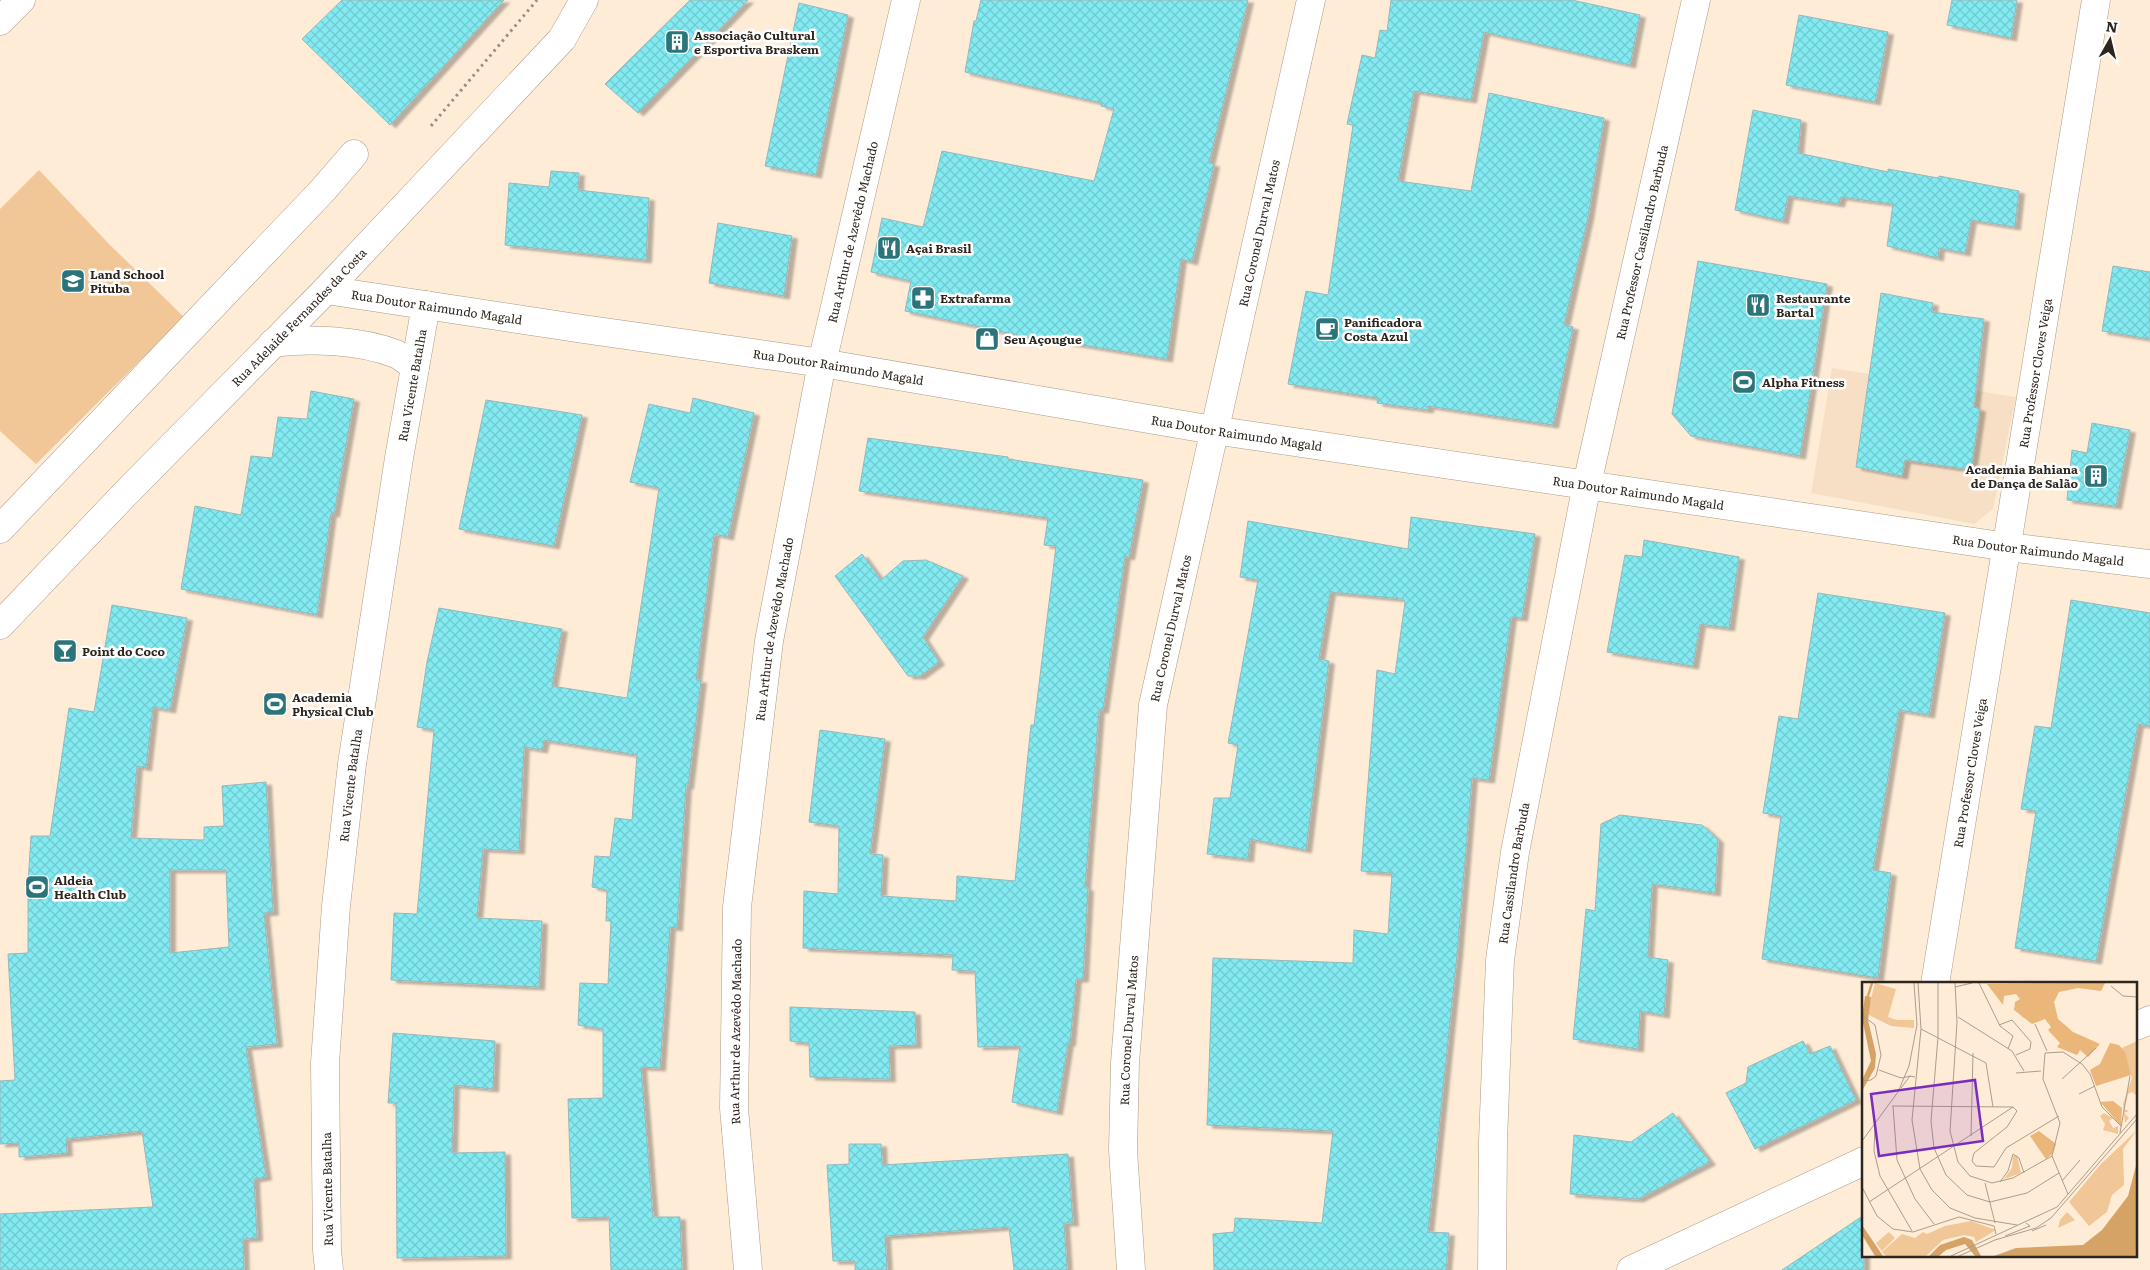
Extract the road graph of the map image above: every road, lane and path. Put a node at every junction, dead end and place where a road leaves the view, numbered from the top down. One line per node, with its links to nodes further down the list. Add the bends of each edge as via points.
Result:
1 (21, 0): 9 (street)
2 (537, 0): 11 (path)
3 (584, 0): 10 (street, Rua Adelaide Fernandes da Costa)
4 (600, 0): 10 (street)
5 (906, 0): 16 (street, Rua Arthur de Azevêdo Machado)
6 (1311, 0): 18 (street, Rua Coronel Durval Matos)
7 (1696, 0): 19 (street, Rua Professor Cassilandro Barbuda)
8 (2096, 0): 21 (street, Rua Professor Cloves Veiga)
9 (0, 21)
10 (562, 39): 13 (street, Rua Adelaide Fernandes da Costa)
11 (429, 128)
12 (354, 154): 20 (street)
13 (326, 290): 14 (street, Rua Doutor Raimundo Magald); 15 (street, Rua Adelaide Fernandes da Costa)
14 (426, 305): 16 (street, Rua Doutor Raimundo Magald); 17 (street, Rua Vicente Batalha)
15 (273, 342): 17 (street, via 313,340 361,345 397,354); 23 (street, Rua Adelaide Fernandes da Costa)
16 (822, 363): 18 (street, Rua Doutor Raimundo Magald); 29 (street, Rua Arthur de Azevêdo Machado, via 769,641 737,907 734,1108)
17 (415, 367): 28 (street, Rua Vicente Batalha, via 398,458 352,764 336,906 325,1063)
18 (1213, 430): 19 (street, Rua Doutor Raimundo Magald); 30 (street, Rua Coronel Durval Matos, via 1152,706 1124,1063 1123,1150)
19 (1587, 484): 21 (street, Rua Doutor Raimundo Magald); 31 (street, Rua Cassilandro Barbuda, via 1515,852 1500,960)
20 (0, 529)
21 (2008, 547): 22 (street, Rua Doutor Raimundo Magald); 24 (street, Rua Professor Cloves Veiga)
22 (2150, 564)
23 (0, 625)
24 (1935, 982)
25 (2150, 1020): 26 (street)
26 (2138, 1025)
27 (1862, 1162): 32 (street)
28 (329, 1270)
29 (748, 1270)
30 (1131, 1270)
31 (1492, 1270)
32 (1631, 1270)

